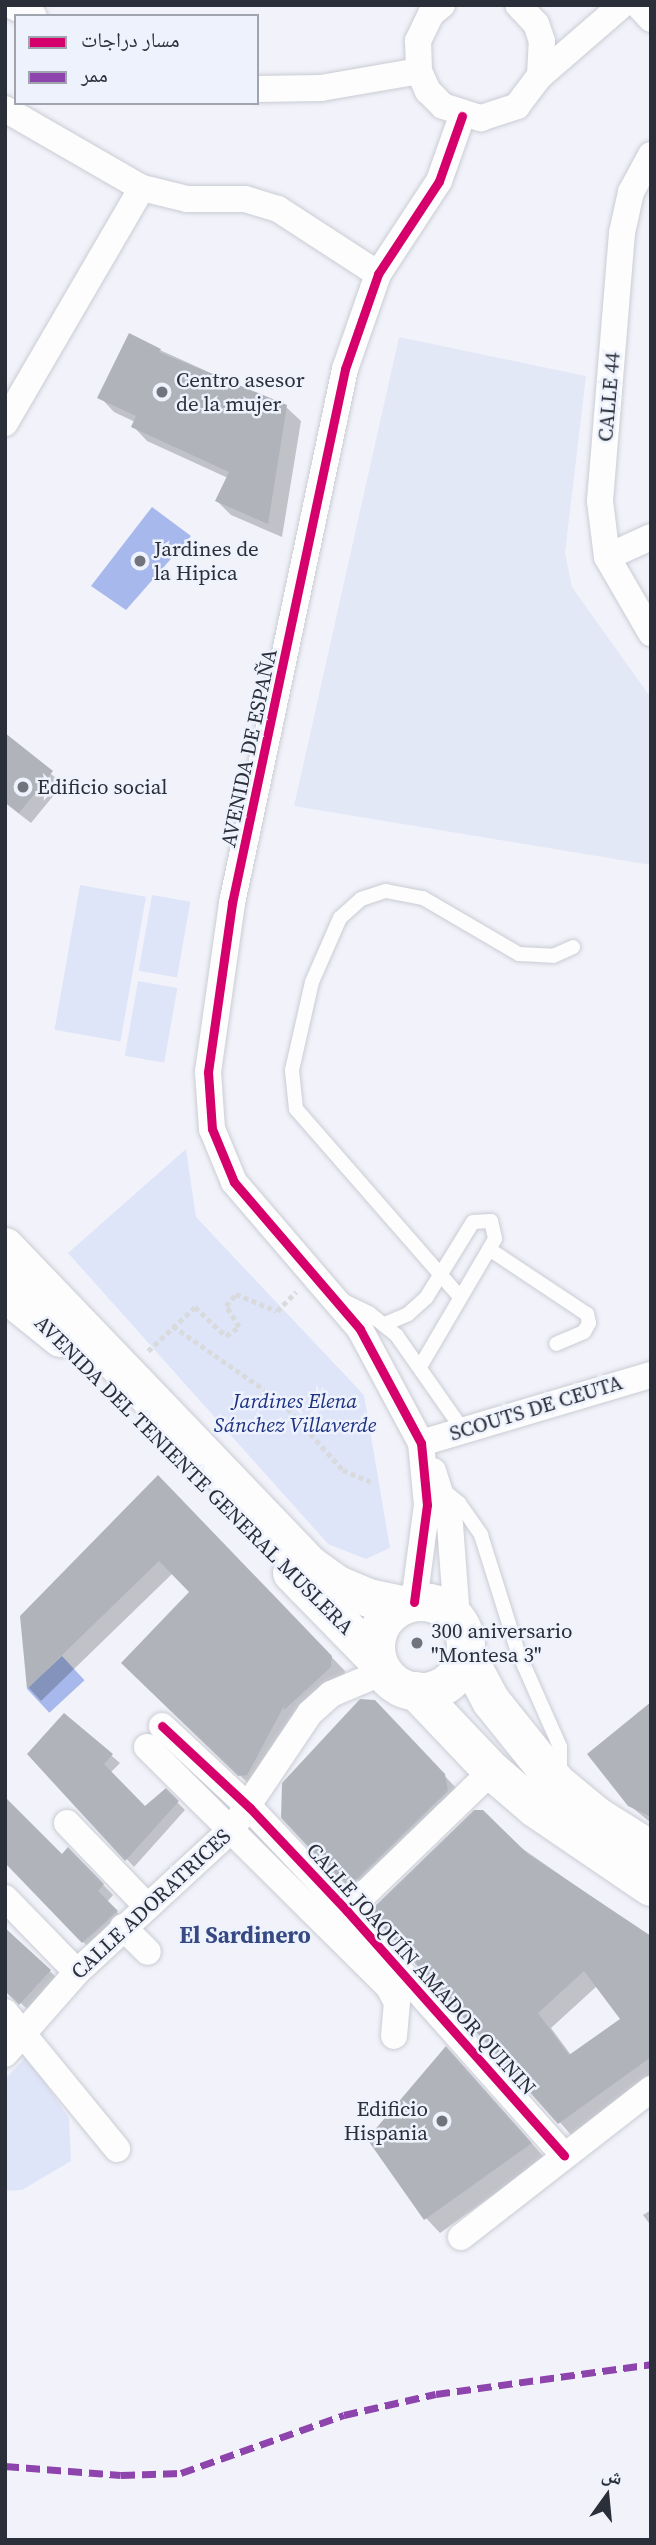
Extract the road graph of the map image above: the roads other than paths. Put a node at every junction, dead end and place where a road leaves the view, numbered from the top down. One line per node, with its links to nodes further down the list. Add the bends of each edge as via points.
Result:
1 (10, 5): 6 (street)
2 (518, 5): 9 (street, via 536,24 542,41)
3 (622, 5): 9 (street)
4 (638, 5): 7 (street)
5 (427, 8): 8 (street, via 418,41)
6 (30, 14)
7 (651, 19)
8 (419, 71): 10 (street, via 321,88); 12 (street, via 428,91)
9 (540, 76): 12 (street, via 531,93 500,115)
10 (259, 89)
11 (5, 109): 14 (street)
12 (462, 116): 15 (street, AVENIDA DE ESPAÑA, via 439,181)
13 (647, 169): 18 (street, CALLE 44, via 625,212 620,260 600,501)
14 (142, 188): 15 (street, via 187,199 245,199 278,209); 16 (street)
15 (378, 274): 25 (street, AVENIDA DE ESPAÑA, via 345,369 232,903 208,1072 212,1129 234,1182)
16 (5, 423)
17 (651, 537): 18 (street)
18 (607, 557): 19 (street, CALLE 44)
19 (651, 633)
20 (573, 947): 23 (lane, via 553,956 519,954 423,898 386,891 349,907 322,956 292,1070 296,1108)
21 (5, 1247): 34 (highway, AVENIDA DEL TENIENTE GENERAL MUSLERA, via 310,1565 358,1594)
22 (489, 1250): 23 (lane, via 495,1226 478,1219); 26 (lane); 28 (lane, via 587,1314 584,1332)
23 (440, 1275): 26 (lane); 27 (lane, via 418,1307)
24 (5, 1293): 36 (highway, AVENIDA DEL TENIENTE GENERAL MUSLERA, via 41,1319)
25 (334, 1297): 27 (lane); 32 (street, AVENIDA DE ESPAÑA, via 382,1363)
26 (460, 1297): 29 (lane)
27 (385, 1324): 29 (lane)
28 (556, 1344)
29 (421, 1365): 31 (lane)
30 (651, 1375): 31 (street, SCOUTS DE CEUTA)
31 (462, 1429): 32 (street, SCOUTS DE CEUTA)
32 (423, 1450): 33 (street, AVENIDA DE ESPAÑA); 34 (street, AVENIDA DE ESPAÑA, via 426,1530)
33 (443, 1490): 35 (street, AVENIDA DE ESPAÑA); 39 (lane, via 481,1535 518,1652 561,1747 564,1765)
34 (408, 1603): 35 (highway, via 438,1605); 36 (highway, via 383,1622 376,1648)
35 (461, 1636): 37 (highway, via 455,1676 444,1686); 39 (highway, AVENIDA DE ESPAÑA, via 491,1701)
36 (381, 1666): 37 (highway, via 392,1681); 40 (street, CALLE ADORATRICES, via 331,1694 310,1713)
37 (416, 1691): 38 (highway)
38 (492, 1771): 44 (highway, via 579,1842); 47 (street)
39 (558, 1783): 43 (highway, AVENIDA DE ESPAÑA, via 598,1817)
40 (250, 1808): 42 (street, CALLE ADORATRICES); 42 (street, CALLE JOAQUÍN AMADOR QUININ, via 155,1737); 47 (street, CALLE JOAQUÍN AMADOR QUININ)
41 (67, 1823): 46 (street)
42 (232, 1829): 46 (street, CALLE ADORATRICES); 53 (street, via 388,1986 397,2002)
43 (651, 1850)
44 (651, 1887)
45 (5, 1898): 50 (street)
46 (146, 1905): 48 (street, CALLE ADORATRICES)
47 (348, 1911): 57 (street, CALLE JOAQUÍN AMADOR QUININ)
48 (123, 1927): 49 (street); 50 (street, CALLE ADORATRICES)
49 (148, 1952)
50 (77, 1972): 52 (street, CALLE ADORATRICES)
51 (5, 2012): 52 (street)
52 (25, 2032): 54 (street, CALLE ADORATRICES); 56 (street)
53 (394, 2036)
54 (5, 2054)
55 (651, 2089): 57 (street)
56 (117, 2149)
57 (564, 2155): 58 (street)
58 (461, 2237)

